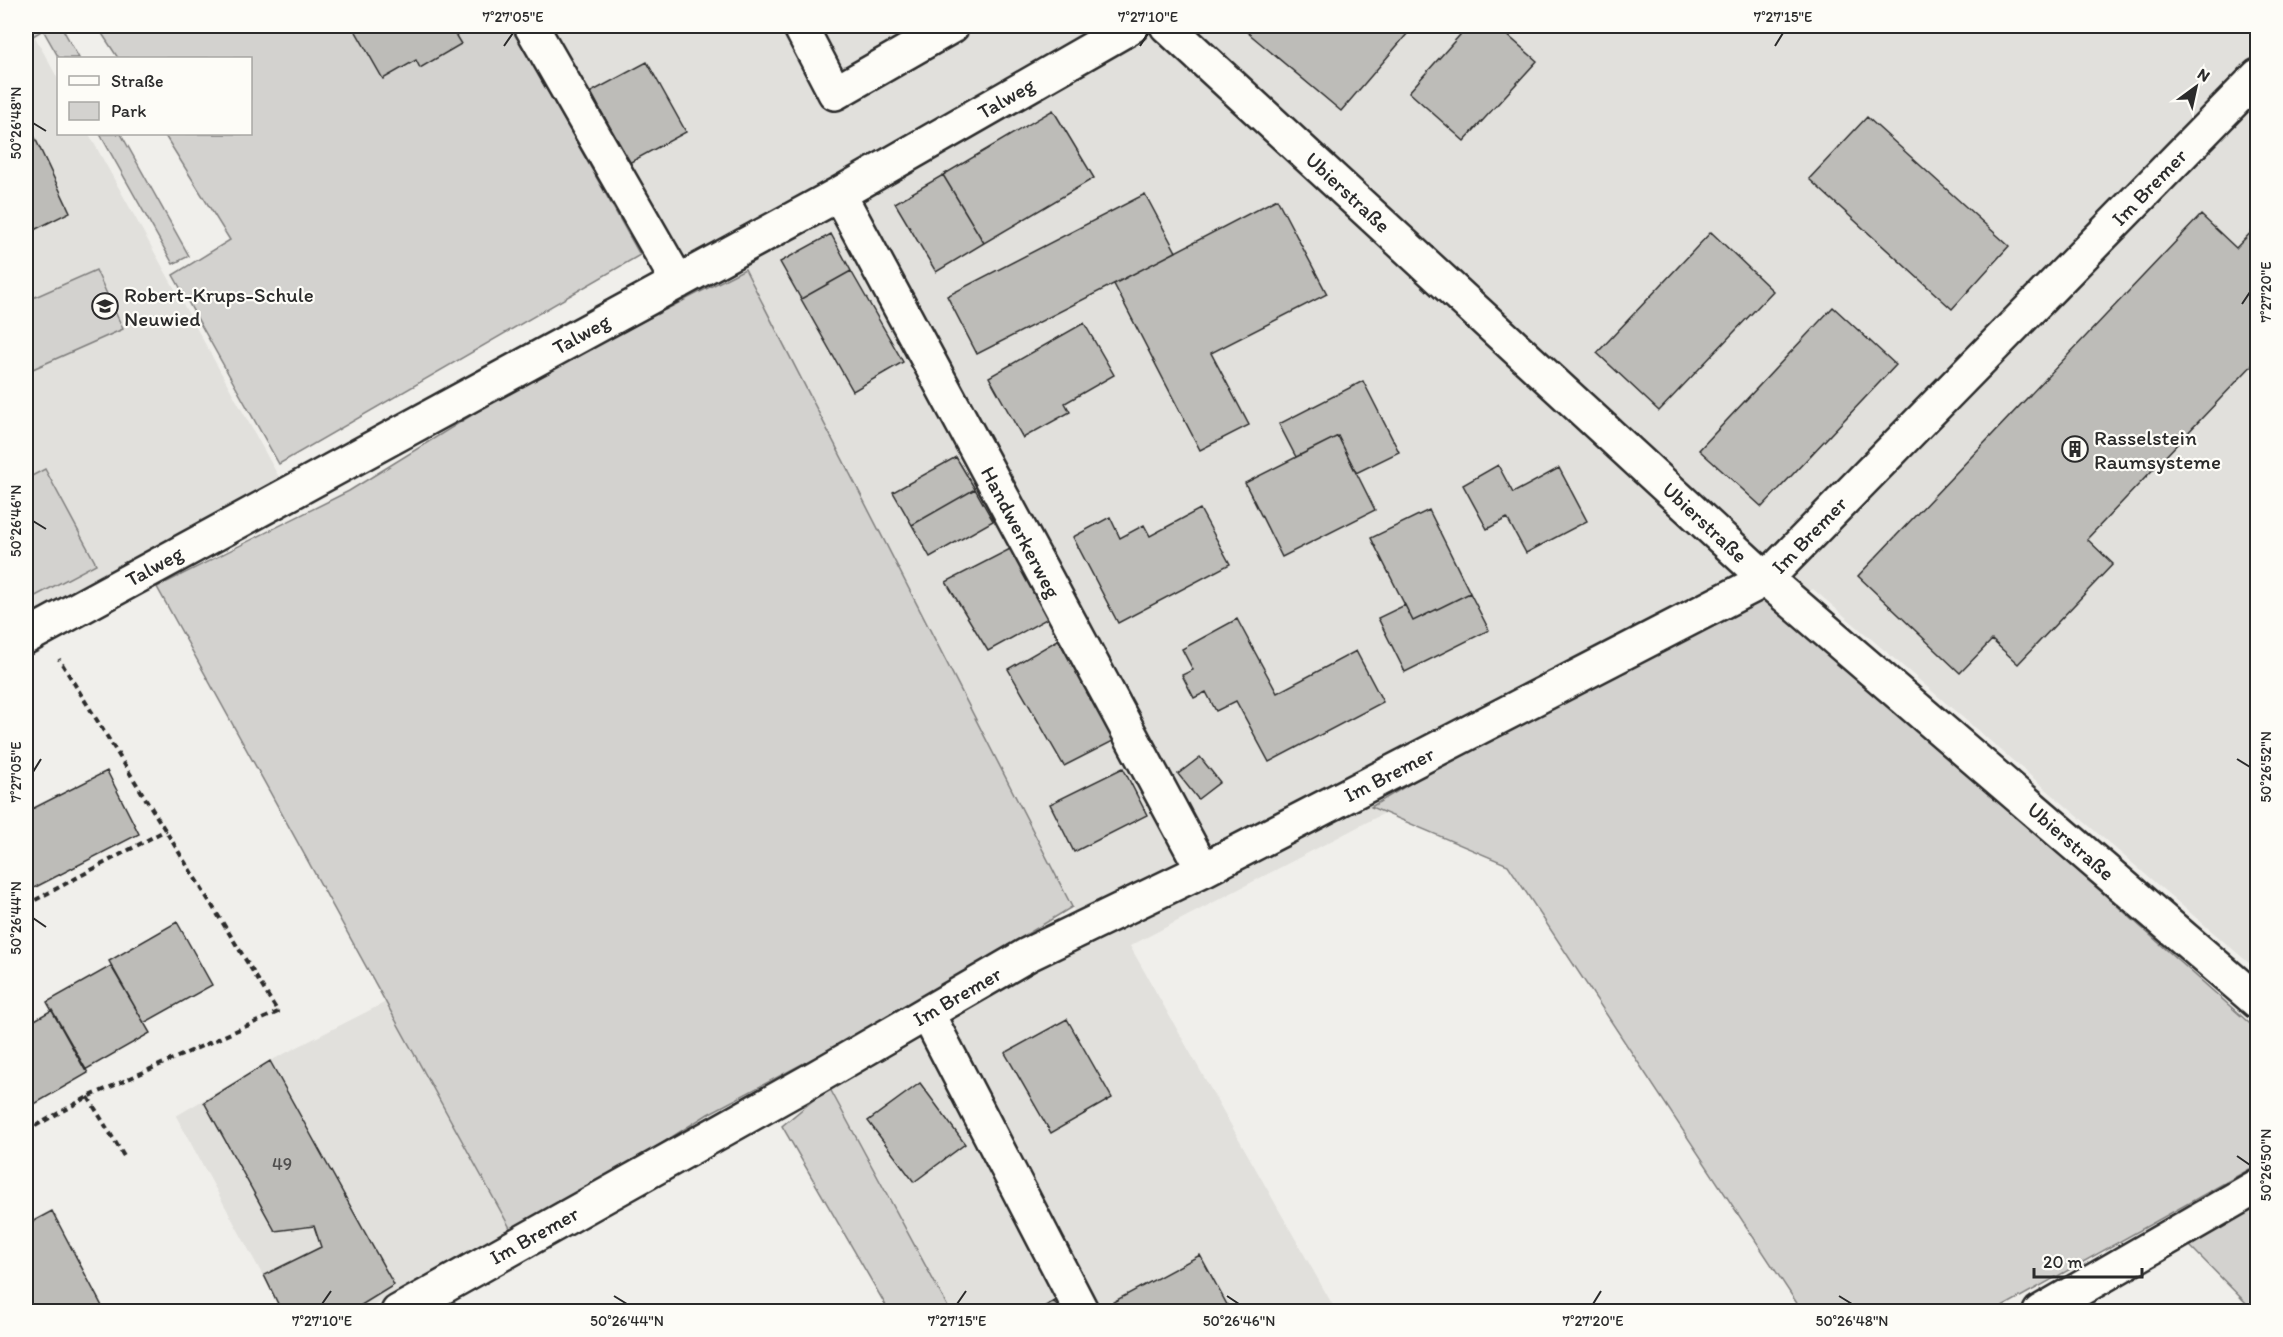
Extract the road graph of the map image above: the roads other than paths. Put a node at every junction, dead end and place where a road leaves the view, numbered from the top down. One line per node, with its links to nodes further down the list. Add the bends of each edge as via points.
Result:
1 (531, 26): 8 (street)
2 (800, 26): 3 (street, via 835,93)
3 (952, 26)
4 (1132, 26): 7 (street, Talweg)
5 (1167, 26): 9 (street, Ubierstraße)
6 (2258, 76): 9 (street, Im Bremer)
7 (839, 194): 8 (street, Talweg); 11 (street, Handwerkerweg)
8 (678, 282): 10 (street, Talweg)
9 (1766, 579): 11 (street, Im Bremer); 12 (street, Ubierstraße)
10 (33, 632)
11 (1203, 870): 13 (street, Im Bremer, via 1027,955)
12 (2258, 1002)
13 (927, 1013): 15 (street, Im Bremer); 16 (street)
14 (2258, 1186): 17 (street)
15 (398, 1311)
16 (1082, 1311)
17 (2040, 1311)

